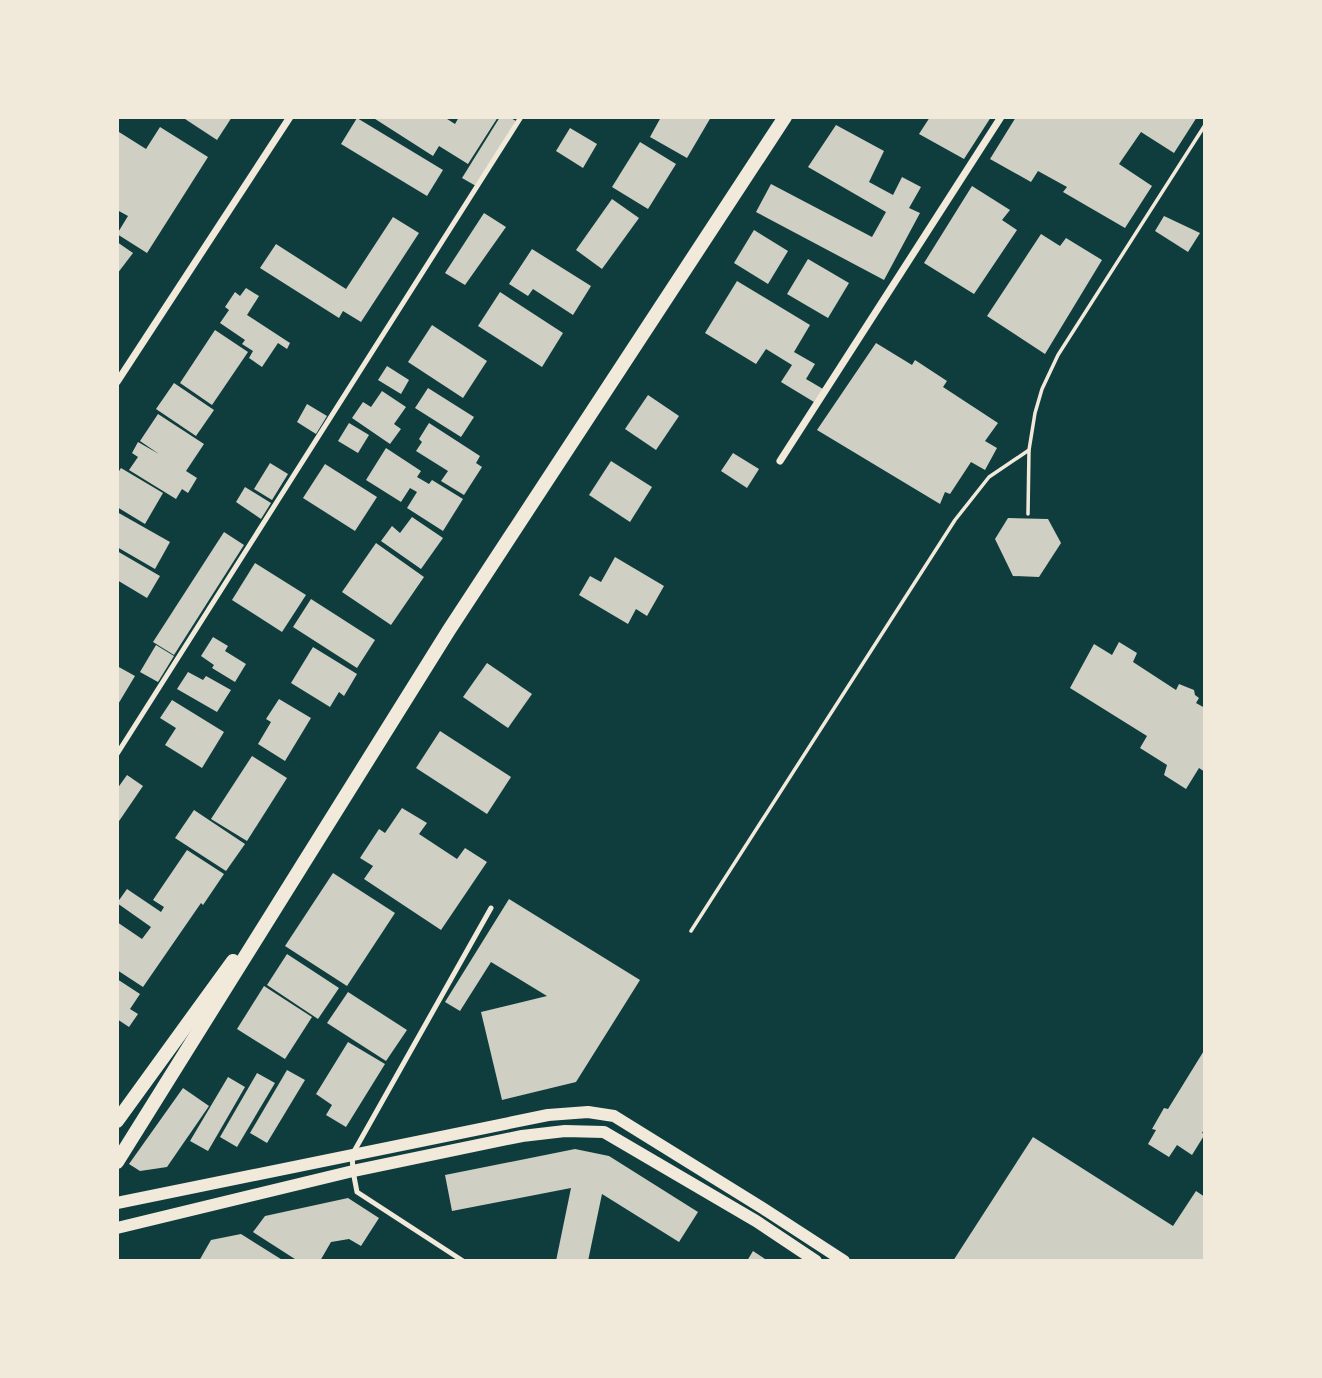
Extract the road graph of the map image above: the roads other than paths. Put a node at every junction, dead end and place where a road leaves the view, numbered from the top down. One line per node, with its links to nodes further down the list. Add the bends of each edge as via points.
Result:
1 (290, 117): 5 (street)
2 (521, 117): 7 (lane)
3 (785, 117): 8 (main road, via 449,630)
4 (1001, 117): 6 (street)
5 (117, 382)
6 (780, 461)
7 (117, 754)
8 (309, 855): 10 (main road); 12 (main road)
9 (491, 908): 11 (lane)
10 (117, 1122)
11 (352, 1155): 13 (lane); 14 (street); 18 (street, via 548,1115 588,1112 614,1116)
12 (117, 1162)
13 (353, 1171): 15 (street); 16 (lane, via 357,1192); 17 (street, via 522,1136 604,1132)
14 (117, 1203)
15 (117, 1228)
16 (463, 1261)
17 (816, 1261)
18 (844, 1261)

